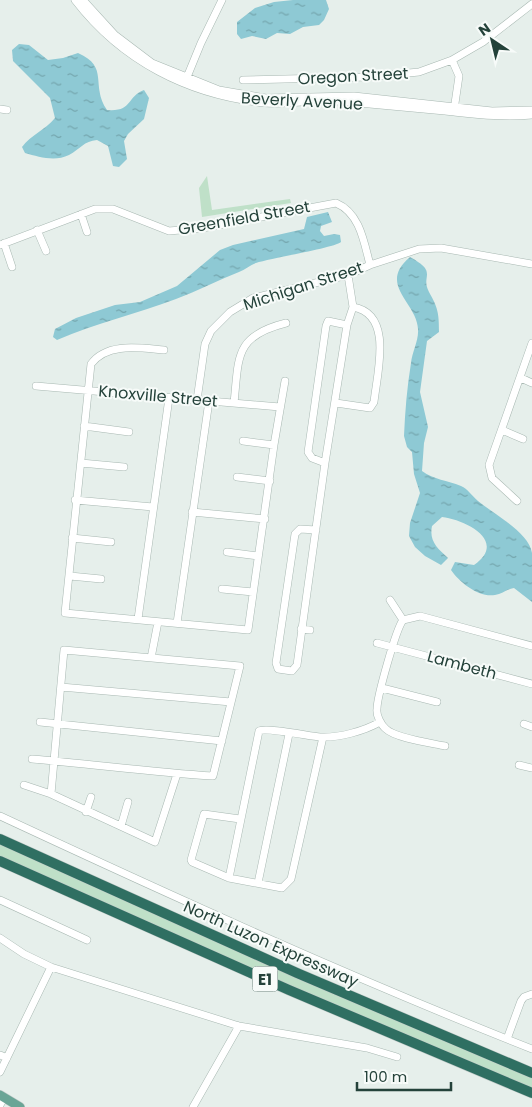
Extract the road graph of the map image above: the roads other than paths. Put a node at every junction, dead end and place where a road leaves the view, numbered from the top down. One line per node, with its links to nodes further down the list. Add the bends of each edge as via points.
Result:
1 (75, 0): 7 (street, Beverly Avenue, via 109,38 148,67)
2 (83, 0): 7 (street, Beverly Avenue, via 133,49)
3 (222, 0): 7 (street)
4 (532, 4): 5 (street, Oregon Street, via 483,42)
5 (452, 60): 6 (street, Oregon Street, via 419,72 395,75); 8 (street, via 459,76)
6 (243, 80)
7 (186, 81): 8 (street, Beverly Avenue, via 214,95 266,103 342,101)
8 (454, 110): 9 (street, Beverly Avenue); 10 (street, Beverly Avenue, via 515,116)
9 (532, 110)
10 (532, 114)
11 (81, 214): 12 (street, Greenfield Street); 13 (street); 17 (street, Greenfield Street, via 95,209 113,210 169,231 336,203 344,206 358,223)
12 (37, 230): 14 (street, Greenfield Street); 15 (street)
13 (87, 232)
14 (2, 244): 18 (street)
15 (46, 251)
16 (532, 264): 17 (street, Michigan Street, via 429,248)
17 (370, 265): 19 (street, Michigan Street)
18 (12, 266)
19 (348, 275): 20 (street); 31 (street, Michigan Street, via 253,298 230,312 211,331 205,344)
20 (353, 307): 22 (street); 34 (street, via 366,310 379,330 374,402 370,408)
21 (286, 324): 33 (street, via 261,330 246,344 239,362)
22 (347, 325): 34 (street); 43 (street, via 328,321 326,326 308,452 312,458)
23 (532, 343): 25 (street)
24 (164, 350): 29 (street, via 127,347 95,358)
25 (520, 378): 27 (street); 37 (street)
26 (285, 381): 35 (street)
27 (532, 383)
28 (36, 386): 29 (street, Knoxville Street)
29 (87, 390): 30 (street, Knoxville Street); 36 (street)
30 (170, 398): 31 (street, Knoxville Street); 49 (street)
31 (197, 400): 32 (street, Knoxville Street)
32 (209, 401): 33 (street, Knoxville Street); 50 (street)
33 (234, 402): 35 (street, Knoxville Street)
34 (336, 403): 43 (street)
35 (280, 407): 41 (street)
36 (84, 426): 38 (street); 42 (street)
37 (502, 430): 39 (street); 48 (street, via 490,459 490,472 492,478)
38 (129, 432)
39 (523, 439)
40 (243, 442): 41 (street)
41 (274, 445): 46 (street)
42 (81, 463): 44 (street); 47 (street)
43 (325, 463): 52 (street)
44 (124, 467)
45 (237, 477): 46 (street)
46 (270, 482): 51 (street)
47 (76, 500): 49 (street); 53 (street)
48 (517, 501)
49 (153, 507): 62 (street)
50 (192, 512): 51 (street); 65 (street)
51 (265, 519): 56 (street)
52 (316, 530): 66 (street); 66 (street, via 300,529 295,534 276,663 278,669 292,670 297,665)
53 (72, 538): 54 (street); 57 (street)
54 (111, 542)
55 (227, 552): 56 (street)
56 (258, 556): 60 (street)
57 (70, 576): 58 (street); 62 (street, via 64,613)
58 (101, 579)
59 (222, 589): 60 (street)
60 (254, 592): 65 (street, via 248,630)
61 (390, 600): 63 (street)
62 (138, 620): 64 (street)
63 (403, 620): 69 (street, via 420,616); 70 (street)
64 (158, 622): 65 (street); 71 (street)
65 (177, 623)
66 (301, 629): 67 (street)
67 (310, 630)
68 (377, 643): 70 (street, Lambeth)
69 (532, 646)
70 (392, 647): 72 (street, Lambeth); 74 (street)
71 (151, 658): 73 (street, via 64,650); 75 (street, via 240,666)
72 (532, 684)
73 (61, 688): 75 (street); 79 (street)
74 (382, 688): 76 (street); 78 (street, via 376,710)
75 (231, 702): 84 (street)
76 (437, 702)
77 (40, 722): 79 (street)
78 (380, 722): 83 (street, via 369,728); 85 (street, via 388,732)
79 (57, 724): 84 (street); 87 (street)
80 (524, 724): 81 (street)
81 (532, 727)
82 (289, 734): 83 (street); 97 (street, via 265,728 259,731); 102 (street)
83 (323, 737): 102 (street, via 290,882 282,888)
84 (222, 741): 90 (street, via 213,776)
85 (445, 746)
86 (32, 760): 87 (street)
87 (54, 761): 90 (street); 92 (street)
88 (519, 765): 89 (street)
89 (532, 768)
90 (177, 774): 98 (street, via 155,842)
91 (24, 785): 92 (street)
92 (51, 794): 95 (street)
93 (91, 797): 95 (street)
94 (128, 802): 98 (street)
95 (86, 812): 98 (street)
96 (0, 816): 109 (street, via 282,945)
97 (240, 819): 101 (street); 101 (street, via 204,814 191,860 196,866)
98 (121, 826)
99 (0, 839): 115 (highway, North Luzon Expressway / E1, via 288,969)
100 (0, 861): 116 (highway, North Luzon Expressway / E1, via 289,990)
101 (229, 878): 102 (street)
102 (258, 883)
103 (0, 900): 105 (street)
104 (0, 938): 106 (street)
105 (88, 940)
106 (51, 967): 108 (street); 113 (street)
107 (532, 994): 109 (street, via 521,1001)
108 (239, 1026): 112 (street, via 367,1048); 119 (street)
109 (507, 1039): 110 (street)
110 (532, 1049)
111 (0, 1054): 113 (street)
112 (397, 1057)
113 (7, 1058): 114 (street)
114 (0, 1072)
115 (532, 1073)
116 (532, 1093)
117 (1, 1099): 118 (main road)
118 (20, 1107)
119 (193, 1107)

